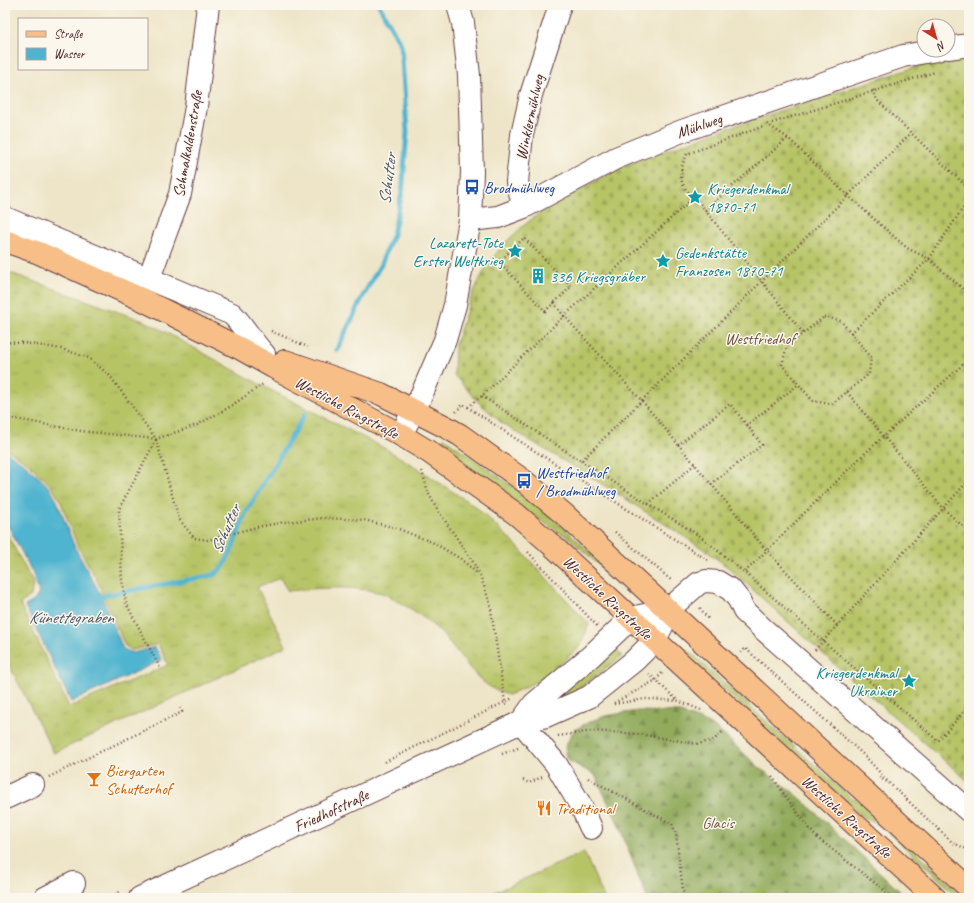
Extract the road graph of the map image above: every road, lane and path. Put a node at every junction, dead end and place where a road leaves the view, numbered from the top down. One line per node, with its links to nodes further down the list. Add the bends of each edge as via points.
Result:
1 (208, 5): 21 (street, Schmalkaldenstraße, via 196,106 180,194)
2 (458, 5): 18 (street, via 463,23 469,75 472,172)
3 (560, 5): 15 (street, Winklermühlweg, via 531,95 522,135 518,182)
4 (969, 45): 5 (street)
5 (956, 47)
6 (938, 60): 7 (path); 15 (street, Mühlweg, via 903,56 682,131 616,158)
7 (873, 90): 8 (path); 9 (path, via 877,100)
8 (767, 124): 10 (path); 13 (path, via 687,154 680,172)
9 (911, 133): 11 (path); 12 (path)
10 (788, 138): 12 (path); 16 (path)
11 (969, 189)
12 (848, 196): 20 (path, via 907,248); 22 (path)
13 (692, 199): 16 (path, via 698,201); 25 (path)
14 (969, 199): 20 (path)
15 (524, 207): 18 (street, Mühlweg, via 498,217)
16 (705, 210): 22 (path)
17 (5, 218): 21 (street)
18 (470, 220): 38 (street, via 455,305 445,340)
19 (5, 241): 29 (main road, Westliche Ringstraße, via 39,253 143,300)
20 (929, 259): 23 (path); 27 (path)
21 (149, 278): 30 (street, via 232,314)
22 (763, 282): 26 (path); 36 (path)
23 (969, 294)
24 (554, 303): 24 (path, via 571,287 524,238 499,262 545,311); 25 (path)
25 (564, 316): 35 (path); 36 (path)
26 (803, 333): 27 (path, via 824,317 841,321); 33 (path, via 787,346 782,365)
27 (851, 333): 34 (path, via 871,357 869,374)
28 (5, 342): 43 (path, via 62,349 89,358 110,376)
29 (241, 349): 30 (main road, Westliche Ringstraße); 41 (main road, Westliche Ringstraße)
30 (264, 354): 38 (main road, Westliche Ringstraße, via 380,394)
31 (969, 359): 42 (path)
32 (267, 383): 43 (path, via 197,425)
33 (799, 384): 34 (path, via 813,401 832,404); 40 (path)
34 (848, 392): 42 (path)
35 (482, 396): 37 (path); 45 (path)
36 (642, 401): 44 (path); 45 (path)
37 (468, 407)
38 (414, 410): 41 (street); 57 (main road, Westliche Ringstraße, via 460,435 530,485)
39 (5, 417): 43 (path, via 81,431)
40 (747, 425): 44 (path, via 730,404); 49 (path, via 762,444)
41 (401, 435): 58 (main road, Westliche Ringstraße, via 516,514)
42 (884, 436): 51 (path); 54 (path)
43 (156, 439): 56 (path, via 179,519 194,538 208,540 285,522 325,518 364,520 396,528 434,543 461,559); 66 (path, via 118,509 122,580 126,603)
44 (678, 445): 47 (path)
45 (581, 461): 50 (path)
46 (420, 464): 56 (path, via 435,506 462,543)
47 (694, 464): 49 (path); 50 (path)
48 (969, 480): 51 (path)
49 (711, 484): 54 (path)
50 (648, 504): 55 (path, via 700,536)
51 (943, 508): 52 (path); 59 (path)
52 (969, 532)
53 (526, 550): 60 (path)
54 (767, 550): 55 (path); 59 (path)
55 (745, 572): 62 (path)
56 (480, 575): 70 (path, via 490,603)
57 (668, 610): 58 (street); 61 (street, Friedhofstraße); 82 (street, Westliche Ringstraße, via 706,580 718,582 731,590 744,611 762,628); 86 (main road, Westliche Ringstraße)
58 (631, 618): 60 (street, Friedhofstraße); 61 (main road, Westliche Ringstraße)
59 (837, 625): 62 (path)
60 (610, 638): 75 (street, Friedhofstraße, via 534,704)
61 (655, 640): 65 (street, Friedhofstraße); 91 (main road, Westliche Ringstraße)
62 (823, 640): 63 (path); 72 (path, via 938,741)
63 (814, 651)
64 (739, 655): 67 (path, via 745,648)
65 (634, 661): 69 (path); 75 (street, Friedhofstraße, via 589,697 546,716)
66 (160, 668)
67 (776, 675): 68 (path); 84 (path, via 866,757 889,783 954,841)
68 (773, 678)
69 (678, 701): 71 (path, via 645,699); 74 (path)
70 (505, 703)
71 (612, 705)
72 (969, 706)
73 (180, 708): 80 (path, via 182,712)
74 (704, 712)
75 (521, 722): 83 (street, via 556,764); 88 (street, Friedhofstraße)
76 (723, 731): 77 (path, via 714,740 698,744 639,734 592,731)
77 (555, 736)
78 (769, 771): 90 (path, via 815,836)
79 (583, 775): 89 (path, via 672,824 676,834)
80 (33, 785): 81 (street)
81 (5, 798)
82 (969, 811)
83 (591, 828)
84 (969, 850)
85 (74, 883): 87 (street)
86 (969, 888)
87 (45, 898)
88 (140, 898)
89 (684, 898)
90 (894, 898)
91 (935, 898)

